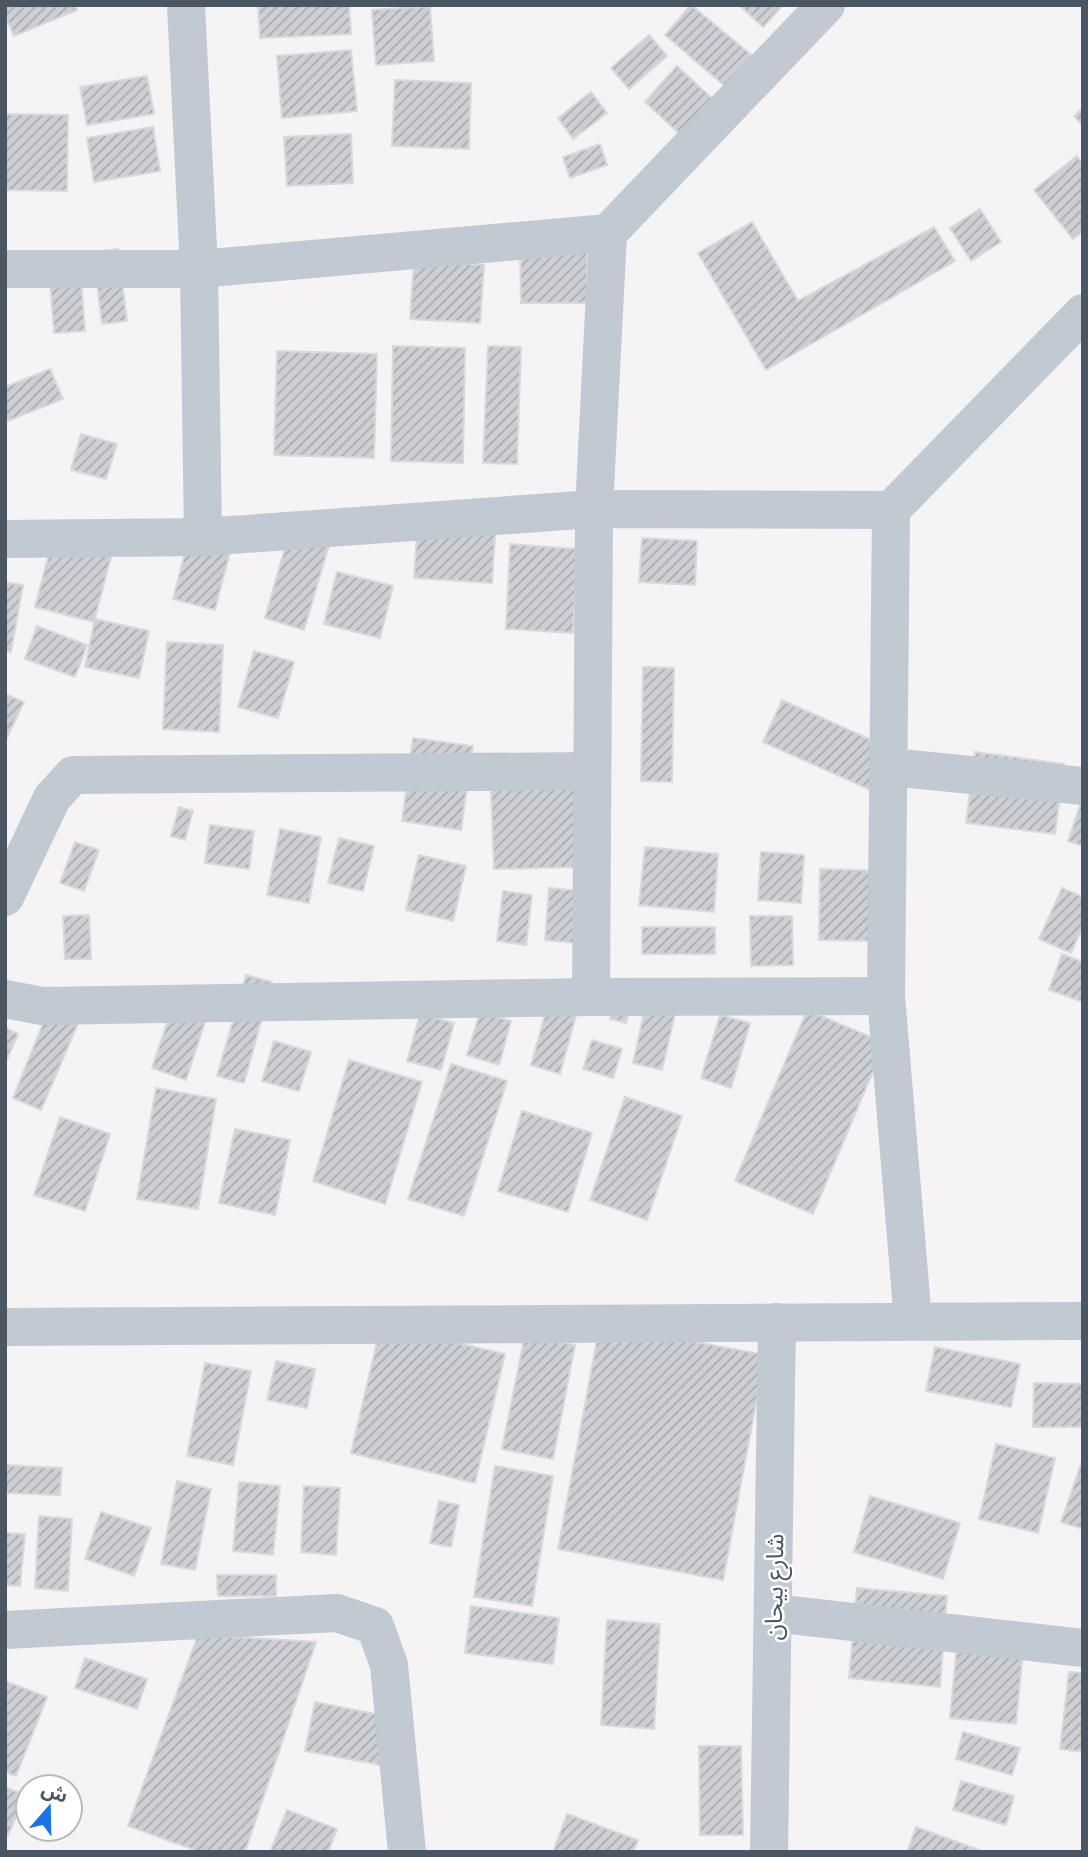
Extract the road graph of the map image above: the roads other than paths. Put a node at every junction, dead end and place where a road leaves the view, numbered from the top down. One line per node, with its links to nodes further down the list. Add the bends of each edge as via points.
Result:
1 (186, 5): 5 (street)
2 (826, 5): 3 (street)
3 (608, 233): 5 (street); 7 (street)
4 (5, 269): 5 (street)
5 (199, 269): 9 (street)
6 (1083, 313): 8 (street)
7 (594, 509): 8 (street); 9 (street); 12 (street)
8 (891, 510): 11 (street)
9 (203, 537): 10 (street)
10 (5, 539)
11 (890, 766): 13 (street); 15 (street)
12 (592, 771): 14 (street, via 73,775 52,799); 16 (street)
13 (1083, 786)
14 (5, 897)
15 (886, 996): 16 (street); 18 (street)
16 (591, 997): 17 (street, via 42,1006)
17 (5, 999)
18 (913, 1321): 19 (street); 20 (street)
19 (1083, 1321)
20 (777, 1322): 21 (street); 22 (street, شارع بيحان)
21 (5, 1326)
22 (773, 1613): 24 (street); 26 (street, شارع بيحان)
23 (5, 1630): 25 (street, via 337,1613 375,1626 389,1665)
24 (1083, 1648)
25 (407, 1852)
26 (769, 1852)

